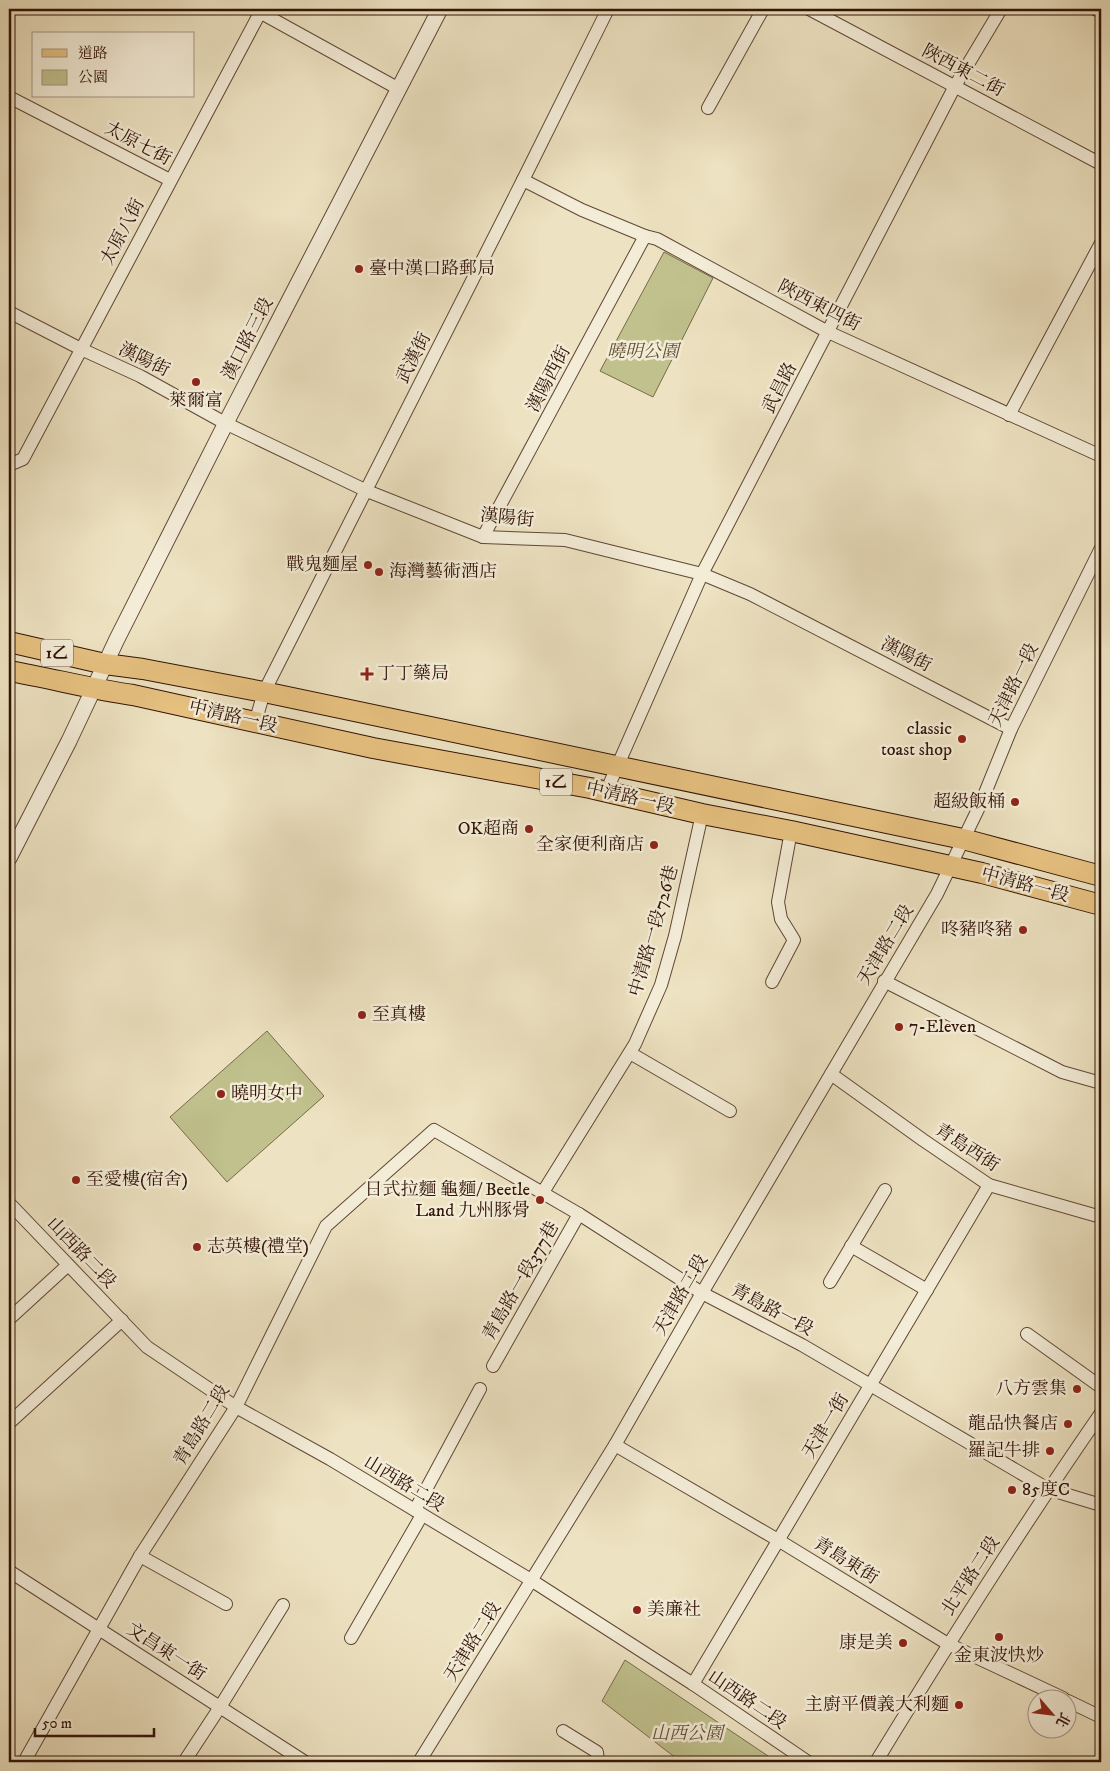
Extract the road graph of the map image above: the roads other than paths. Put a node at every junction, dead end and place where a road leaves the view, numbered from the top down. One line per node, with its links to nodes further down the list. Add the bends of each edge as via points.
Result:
1 (440, 9): 10 (street, 漢口路三段)
2 (608, 9): 15 (street, 武漢街)
3 (763, 9): 12 (street)
4 (809, 9): 9 (street, 陜西東二街)
5 (1001, 9): 9 (street, 武昌路)
6 (1095, 9): 8 (street)
7 (258, 10): 10 (street); 14 (street, 太原八街)
8 (1101, 12)
9 (956, 86): 13 (street, 陜西東二街); 19 (street, 武昌路)
10 (399, 89): 22 (street, 漢口路三段)
11 (9, 97): 14 (street, 太原七街)
12 (708, 108)
13 (1101, 164)
14 (170, 180): 20 (street, 太原八街)
15 (523, 180): 16 (street, 陜西東四街, via 582,210); 25 (street, 武漢街)
16 (645, 236): 19 (street, 陜西東四街); 26 (street, 漢陽西街)
17 (1101, 243): 21 (street)
18 (9, 312): 20 (street, 漢陽街)
19 (828, 332): 21 (street, 陜西東四街); 28 (street, 武昌路)
20 (81, 349): 22 (street, 漢陽街, via 140,376); 24 (street, 太原八街, via 22,459)
21 (1009, 415): 23 (street, 陜西東四街)
22 (225, 423): 25 (street, 漢陽街); 30 (street, 漢口路三段)
23 (1101, 456)
24 (9, 465)
25 (366, 491): 26 (street, 漢陽街); 33 (street, 武漢街)
26 (482, 538): 28 (street, 漢陽街, via 565,540)
27 (1101, 548): 35 (street, 天津路一段)
28 (702, 574): 35 (street, 漢陽街, via 750,594); 36 (street, 武昌路)
29 (9, 642): 30 (main road, 中清路一段 / 1乙)
30 (105, 664): 32 (street, 漢口路三段); 33 (main road, 中清路一段 / 1乙)
31 (9, 671): 32 (main road, 中清路一段 / 1乙)
32 (93, 689): 34 (main road, 中清路一段 / 1乙); 41 (street, 漢口路三段)
33 (264, 692): 34 (street, 武漢街); 36 (main road, 中清路一段 / 1乙)
34 (255, 723): 37 (main road, 中清路一段 / 1乙)
35 (1011, 729): 40 (street, 天津路一段)
36 (616, 766): 37 (street, 武昌路); 40 (main road, 中清路一段 / 1乙)
37 (606, 792): 38 (main road, 中清路一段 / 1乙)
38 (702, 814): 39 (main road, 中清路一段 / 1乙); 47 (street, 中清路一段726巷, via 661,985)
39 (792, 831): 42 (main road, 中清路一段 / 1乙); 46 (street, via 778,902 781,919 794,940)
40 (963, 839): 42 (street, 天津路二段); 43 (main road, 中清路一段 / 1乙)
41 (9, 858)
42 (950, 866): 44 (main road, 中清路一段 / 1乙); 45 (street, 天津路二段, via 937,894)
43 (1101, 876)
44 (1101, 905)
45 (884, 981): 48 (street, 天津路二段); 49 (street, via 1062,1072)
46 (772, 982)
47 (630, 1053): 50 (street); 54 (street, 中清路一段726巷)
48 (831, 1074): 52 (street, 青島西街); 62 (street, 天津路二段)
49 (1101, 1083)
50 (730, 1111)
51 (434, 1130): 54 (street, 青島路一段); 70 (street, 青島路二段, via 326,1226)
52 (989, 1185): 57 (street, 青島西街); 61 (street, 天津一街)
53 (885, 1190): 58 (street)
54 (543, 1192): 56 (street, 青島路一段)
55 (11, 1211): 59 (street, 山西路二段)
56 (579, 1214): 62 (street, 青島路一段); 66 (street, 青島路一段377巷)
57 (1101, 1217)
58 (851, 1246): 60 (street); 61 (street)
59 (68, 1265): 63 (street); 64 (street, 山西路二段)
60 (830, 1282)
61 (927, 1290): 67 (street, 天津一街)
62 (702, 1294): 67 (street, 青島路一段, via 802,1345); 73 (street, 天津路二段)
63 (9, 1319)
64 (122, 1320): 70 (street, 山西路二段, via 147,1347); 72 (street)
65 (1027, 1334): 68 (street)
66 (493, 1366)
67 (870, 1386): 74 (street, 青島路一段); 77 (street, 天津一街)
68 (1101, 1387)
69 (480, 1388): 76 (street)
70 (236, 1407): 76 (street, 山西路二段); 78 (street, 青島路二段)
71 (1101, 1414): 74 (street, 北平路二段)
72 (9, 1423)
73 (615, 1445): 77 (street, 青島東街); 80 (street, 天津路二段)
74 (1048, 1489): 75 (street, 青島路一段); 85 (street, 北平路二段)
75 (1101, 1505)
76 (418, 1513): 80 (street, 山西路二段); 84 (street)
77 (778, 1540): 85 (street, 青島東街); 86 (street, 天津一街)
78 (140, 1556): 81 (street); 83 (street, 青島路二段)
79 (9, 1571): 83 (street, 文昌東一街)
80 (531, 1580): 86 (street, 山西路二段); 95 (street, 天津路二段)
81 (226, 1604)
82 (283, 1605): 89 (street)
83 (99, 1629): 89 (street, 文昌東一街); 93 (street, 青島路二段)
84 (351, 1638)
85 (948, 1644): 87 (street, 青島東街); 98 (street, 北平路二段)
86 (693, 1684): 97 (street, 山西路二段)
87 (1041, 1688)
88 (1078, 1706): 90 (street)
89 (220, 1708): 92 (street, 文昌東一街); 94 (street)
90 (1101, 1717)
91 (563, 1731): 96 (street, via 597,1752)
92 (296, 1760)
93 (24, 1762)
94 (184, 1762)
95 (419, 1762)
96 (598, 1762)
97 (808, 1762)
98 (876, 1762)

